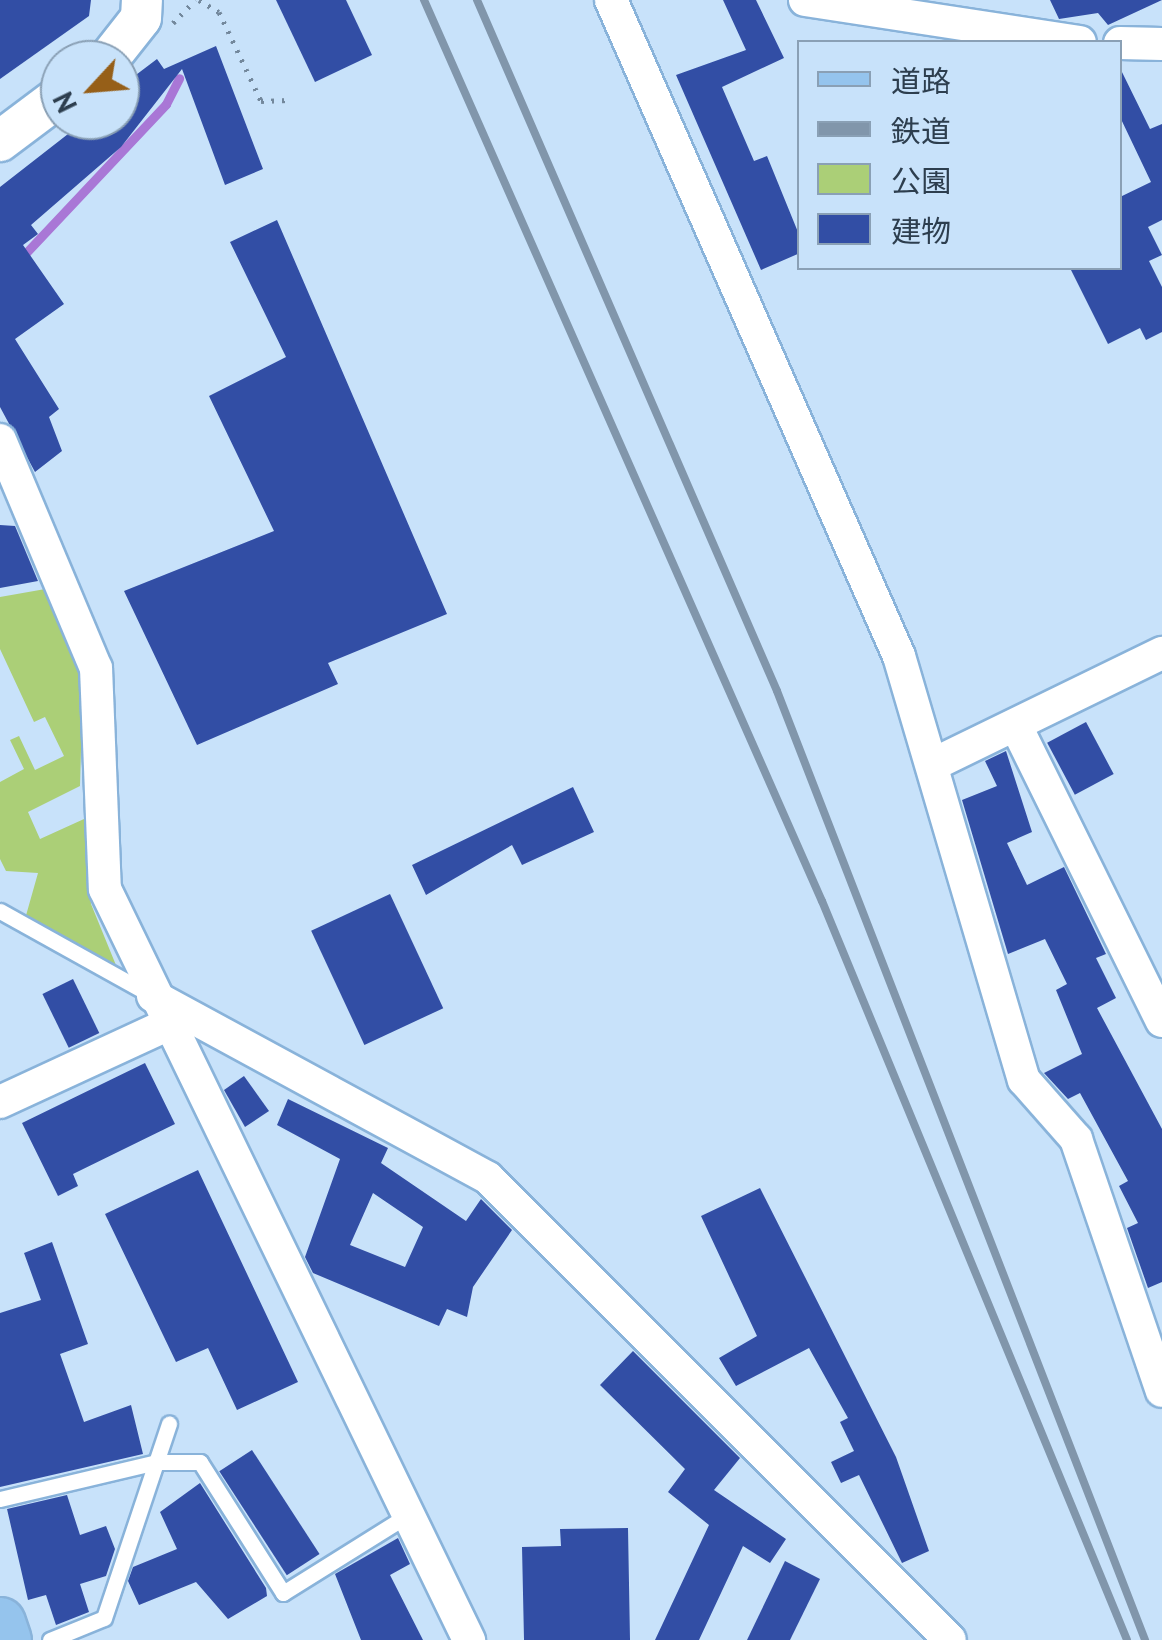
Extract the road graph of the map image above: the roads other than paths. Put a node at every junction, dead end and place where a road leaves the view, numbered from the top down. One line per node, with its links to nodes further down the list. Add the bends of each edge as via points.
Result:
1 (611, 0): 13 (street, via 900,656)
2 (805, 0): 5 (street)
3 (150, 12): 4 (street)
4 (123, 40)
5 (1067, 40)
6 (1122, 43): 7 (street)
7 (1162, 44)
8 (40, 111): 9 (street)
9 (0, 141)
10 (0, 440): 15 (street, via 96,668 105,890)
11 (1162, 653): 12 (street)
12 (1016, 726): 13 (street); 16 (street)
13 (932, 765): 18 (street, via 953,862 1024,1080 1076,1138)
14 (0, 912): 15 (lane)
15 (160, 1010): 17 (street); 22 (street); 25 (street, via 488,1178)
16 (1162, 1021)
17 (0, 1102)
18 (1162, 1391)
19 (169, 1424): 20 (lane)
20 (157, 1462): 21 (lane); 22 (lane, via 200,1462 283,1593); 23 (lane, via 104,1618)
21 (0, 1499)
22 (408, 1515): 24 (street)
23 (12, 1636)
24 (469, 1640)
25 (950, 1640)

